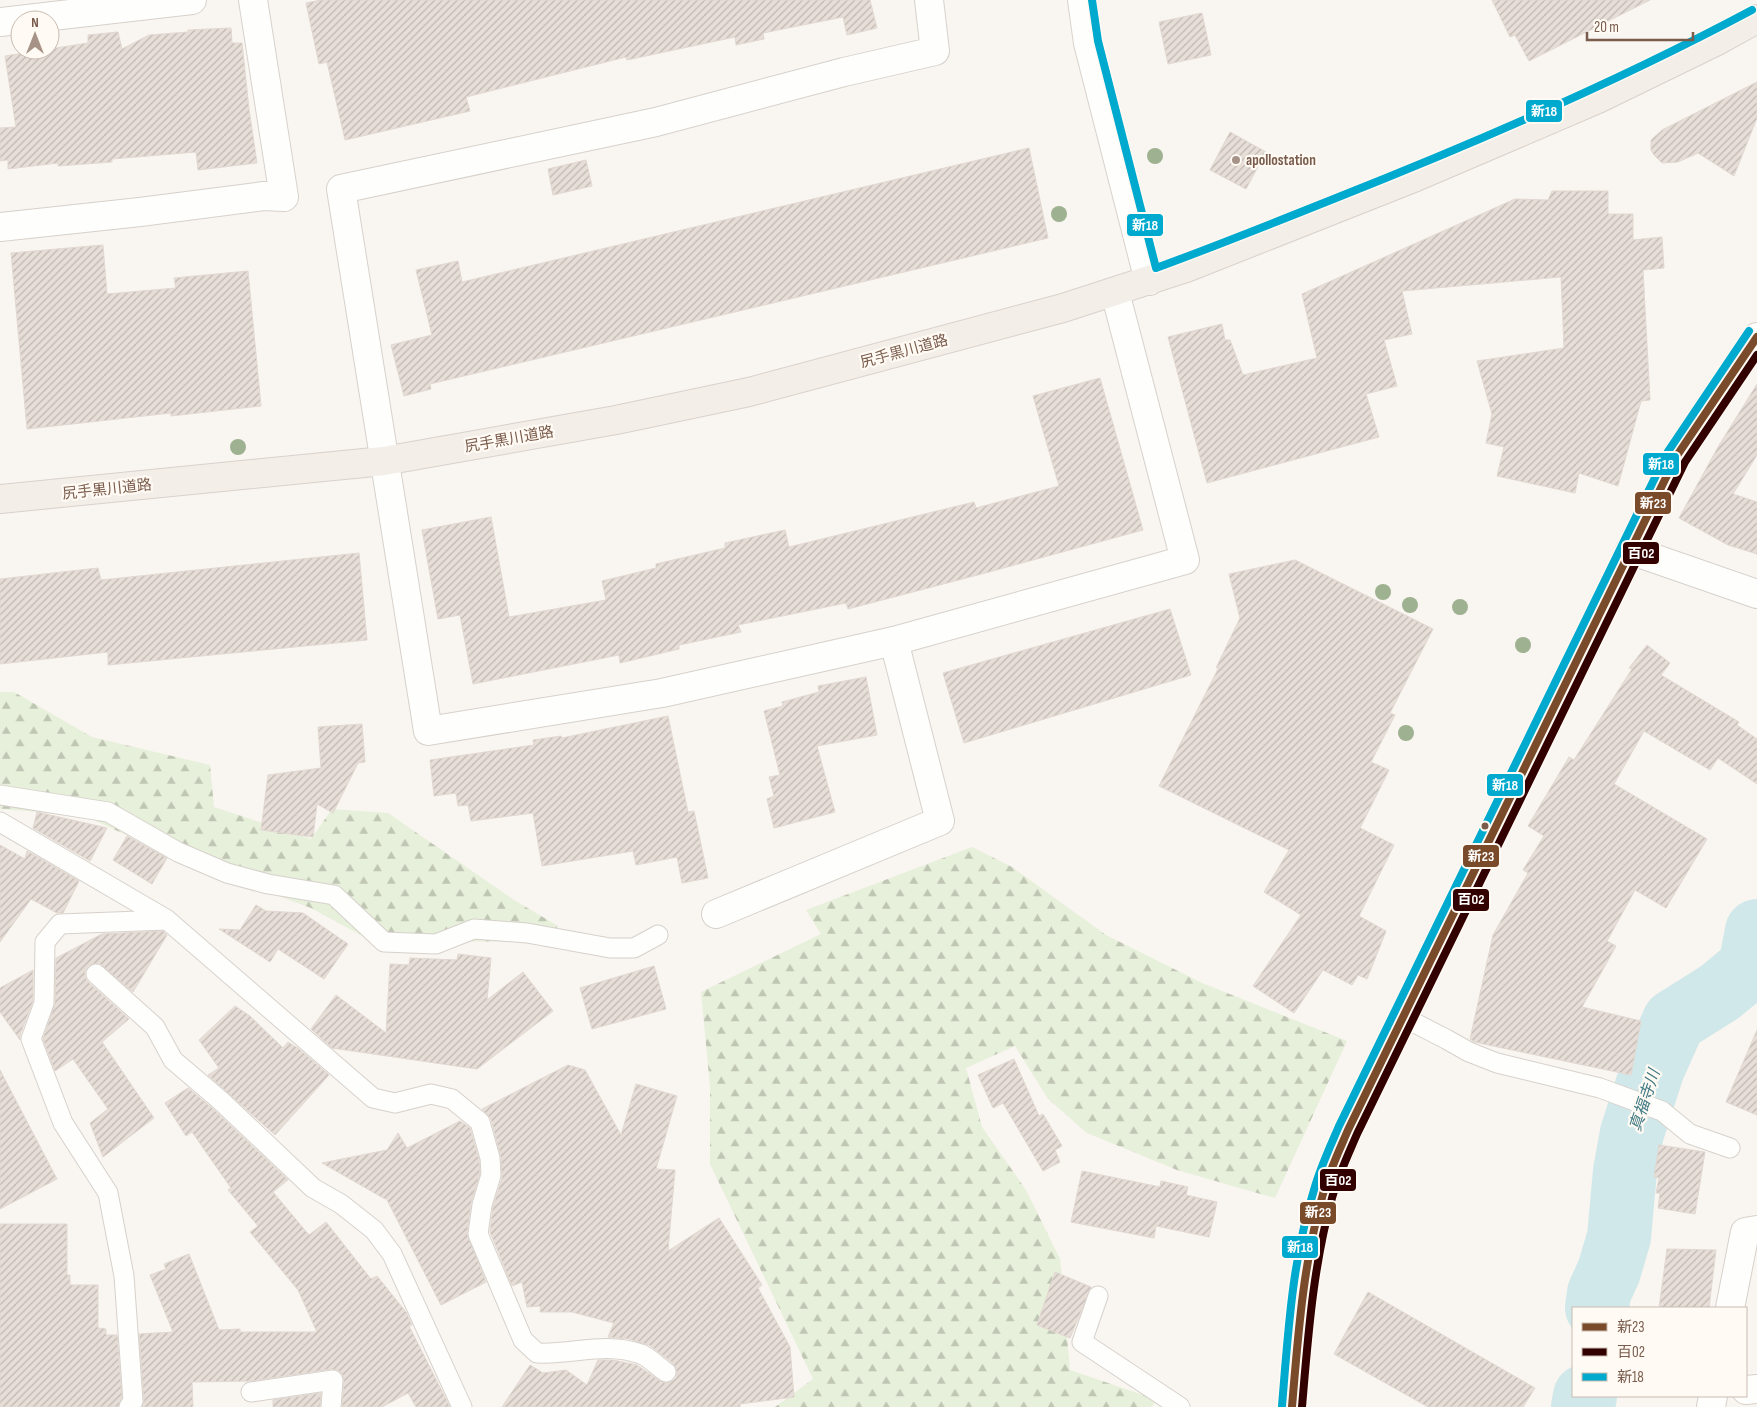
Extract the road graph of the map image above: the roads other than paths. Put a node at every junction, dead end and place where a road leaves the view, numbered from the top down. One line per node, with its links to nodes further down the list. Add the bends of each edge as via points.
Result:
1 (192, 0): 6 (street)
2 (253, 0): 7 (street, via 284,197 264,196)
3 (929, 0): 11 (street, via 935,51 656,122 341,189)
4 (1082, 0): 8 (street, via 1088,43)
5 (1757, 19): 8 (main road, 尻手黒川道路, via 1606,95 1513,136)
6 (0, 22)
7 (0, 227)
8 (1149, 281): 9 (main road, 尻手黒川道路)
9 (1115, 292): 11 (main road, 尻手黒川道路, via 749,392 616,420); 15 (street, via 1185,560)
10 (1757, 337): 13 (street, via 1676,457)
11 (384, 461): 12 (main road, 尻手黒川道路); 15 (street, via 428,731 662,693)
12 (0, 499)
13 (1630, 550): 14 (street); 22 (street)
14 (1757, 594)
15 (894, 641): 18 (street, via 940,821)
16 (0, 795): 20 (lane, via 108,812 178,852 227,873 268,884 334,895 384,942 436,944 474,929 527,933 610,948 634,948)
17 (0, 822): 19 (lane)
18 (716, 914)
19 (166, 920): 27 (lane, via 373,1098 395,1103 431,1094 452,1099 480,1122 491,1175 478,1225 480,1242 523,1340 537,1353 555,1354 606,1347 642,1355); 29 (lane, via 60,924 45,942 44,1003 30,1039 63,1123 108,1193 124,1276 133,1401)
20 (658, 935)
21 (96, 974): 31 (lane, via 155,1027 173,1060 314,1188 374,1230 392,1254)
22 (1403, 1017): 23 (lane, via 1497,1063 1600,1088 1662,1112 1690,1134); 33 (street, via 1348,1130 1319,1207 1305,1279)
23 (1730, 1148)
24 (1757, 1230): 26 (street, via 1744,1232)
25 (1098, 1296): 32 (lane, via 1082,1342)
26 (1730, 1307)
27 (666, 1372)
28 (251, 1392): 30 (lane, via 333,1380)
29 (129, 1407)
30 (331, 1407)
31 (462, 1407)
32 (1180, 1407)
33 (1292, 1407)

